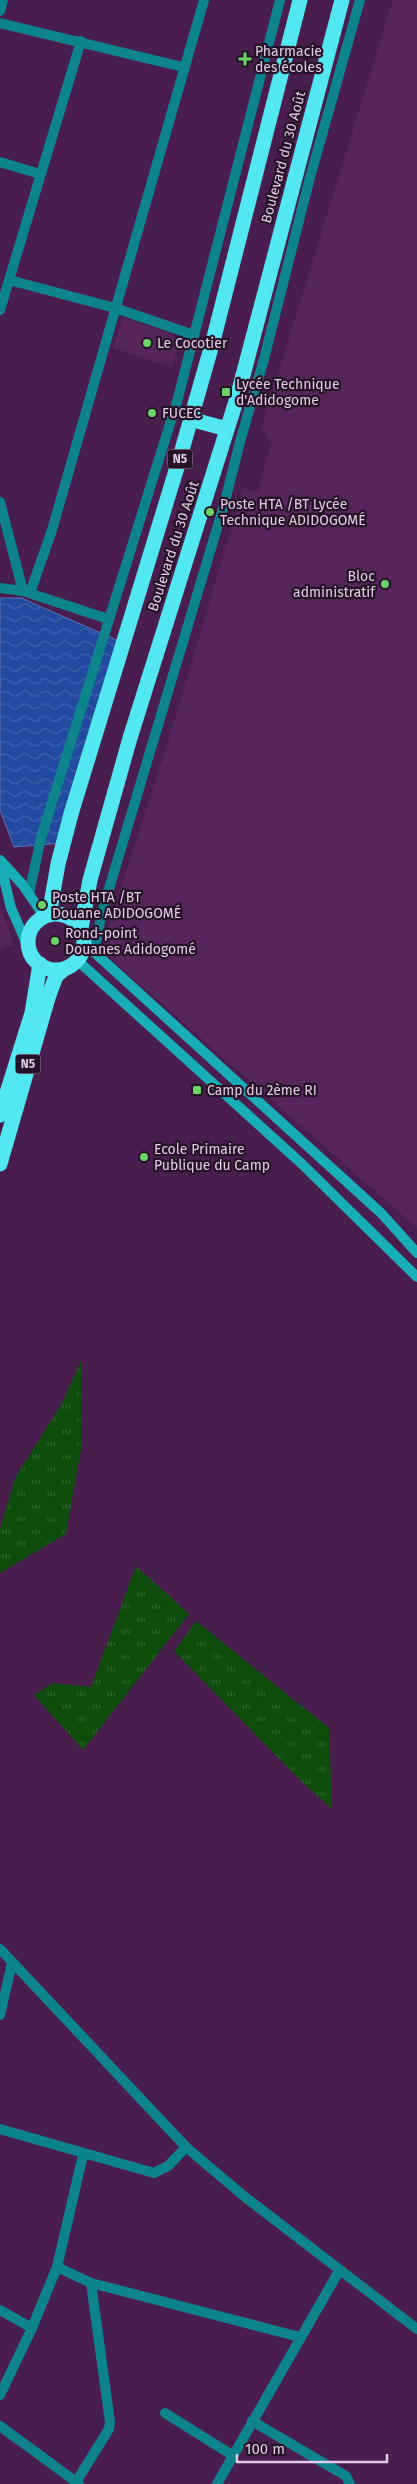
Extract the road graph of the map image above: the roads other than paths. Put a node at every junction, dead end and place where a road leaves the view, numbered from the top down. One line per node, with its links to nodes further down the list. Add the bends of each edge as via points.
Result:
1 (3, 0): 7 (street)
2 (204, 0): 10 (street)
3 (300, 0): 17 (highway, Boulevard du 30 Août / N5, via 223,304)
4 (342, 0): 18 (highway, Boulevard du 30 Août)
5 (360, 0): 27 (street, via 224,506)
6 (276, 1): 16 (street)
7 (0, 11)
8 (0, 23): 9 (street)
9 (81, 41): 10 (street); 12 (street)
10 (183, 67): 14 (street)
11 (0, 162): 12 (street)
12 (40, 174): 13 (street)
13 (9, 280): 14 (street); 15 (street)
14 (115, 308): 16 (street); 21 (street, via 52,530)
15 (0, 310)
16 (194, 335): 22 (street, via 178,398)
17 (190, 419): 18 (highway); 25 (highway, Boulevard du 30 Août / N5, via 71,814)
18 (227, 429): 26 (highway, Boulevard du 30 Août, via 130,738 90,880)
19 (0, 502): 21 (street)
20 (0, 588): 21 (street)
21 (26, 592): 22 (street)
22 (108, 619): 24 (street, via 40,838)
23 (0, 861): 24 (main road); 28 (main road, via 11,908)
24 (29, 894): 25 (main road)
25 (46, 916): 26 (highway, via 67,916); 28 (highway, N5, via 30,932)
26 (80, 928): 27 (highway)
27 (89, 948): 29 (highway); 34 (main road, via 381,1214)
28 (29, 949): 30 (highway)
29 (77, 960): 31 (highway, N5); 35 (main road, via 302,1164)
30 (40, 964): 31 (highway, via 51,970); 32 (highway, N5, via 32,1012)
31 (64, 969): 33 (highway, N5, via 56,976 48,998)
32 (0, 1115)
33 (0, 1164)
34 (417, 1253)
35 (417, 1277)
36 (0, 1949): 37 (street)
37 (12, 1963): 38 (street); 40 (street)
38 (0, 2015)
39 (0, 2129): 41 (street)
40 (186, 2147): 41 (street, via 168,2166 154,2173); 43 (street)
41 (83, 2155): 42 (street)
42 (56, 2267): 44 (street); 46 (street)
43 (340, 2271): 47 (street); 48 (street)
44 (91, 2283): 48 (street); 54 (street, via 110,2426)
45 (0, 2310): 46 (street)
46 (32, 2328): 49 (street)
47 (417, 2329)
48 (300, 2337): 51 (street)
49 (0, 2395)
50 (165, 2413): 53 (street)
51 (252, 2421): 53 (street); 56 (street, via 346,2476)
52 (0, 2426): 54 (street)
53 (232, 2455): 55 (street)
54 (77, 2483)
55 (217, 2484)
56 (350, 2484)

